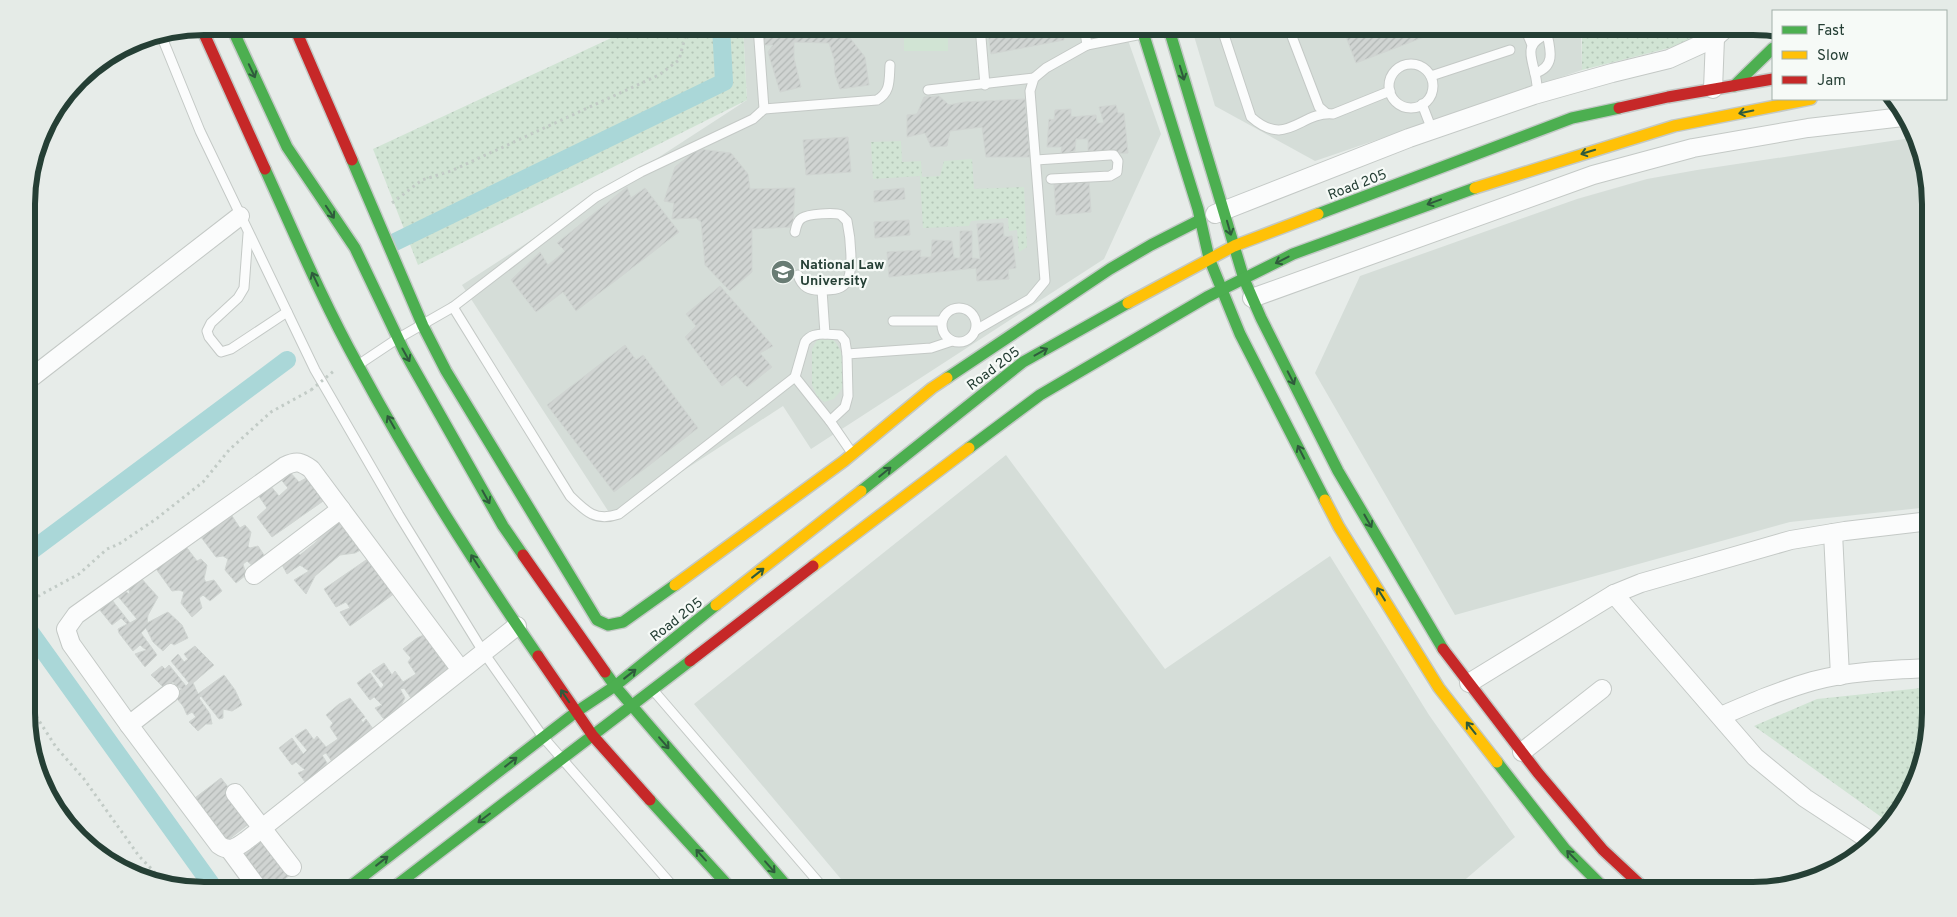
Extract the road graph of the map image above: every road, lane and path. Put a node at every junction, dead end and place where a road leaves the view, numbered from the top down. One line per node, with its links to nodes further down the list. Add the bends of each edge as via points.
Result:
1 (205, 35): 65 (main road, one-way to 1, via 320,291)
2 (235, 35): 62 (main road, one-way to 62, via 287,147 355,248)
3 (298, 35): 59 (main road)
4 (686, 35): 42 (path, via 679,60 659,75 451,171 422,180)
5 (759, 35): 36 (lane)
6 (981, 35): 28 (lane)
7 (1085, 35): 19 (lane)
8 (1124, 35): 19 (lane)
9 (1144, 35): 45 (main road)
10 (1171, 35): 43 (main road, one-way to 43)
11 (1224, 35): 37 (lane, via 1252,117 1261,126 1272,130 1290,128)
12 (1291, 35): 37 (lane, via 1319,107)
13 (1528, 35): 20 (lane)
14 (1541, 35): 20 (lane)
15 (1547, 35): 24 (lane, via 1548,64)
16 (1715, 35): 33 (street, via 1668,58)
17 (1721, 35): 30 (street)
18 (163, 40): 44 (lane, via 200,131)
19 (1087, 45): 26 (lane)
20 (1532, 45): 24 (lane, via 1530,54)
21 (1772, 49): 29 (main road)
22 (1510, 50): 25 (lane)
23 (890, 65): 36 (lane, via 888,90 877,100)
24 (1535, 73): 33 (lane)
25 (1431, 76): 32 (lane, via 1421,66 1408,64 1395,71); 35 (lane, via 1433,90)
26 (1034, 78): 28 (lane); 40 (lane, via 1030,91)
27 (1772, 79): 29 (main road, Road 205)
28 (986, 85): 31 (lane)
29 (1734, 86): 30 (main road, Road 205)
30 (1713, 89): 48 (main road, Road 205, via 1572,118)
31 (928, 90)
32 (1390, 90): 35 (lane, via 1404,106); 37 (lane, via 1334,114)
33 (1538, 94): 39 (street)
34 (1805, 100): 51 (main road, one-way to 51, via 1674,126 1476,187 1293,254)
35 (1422, 104): 39 (lane)
36 (764, 109): 55 (lane, via 753,119 596,197)
37 (1326, 113)
38 (1898, 118): 54 (street, via 1808,128 1693,148 1593,175)
39 (1432, 130): 43 (street)
40 (1036, 160): 41 (lane, via 1110,155 1118,161 1117,172 1110,176); 60 (lane, via 1045,281 1030,299)
41 (1051, 179)
42 (389, 205)
43 (1224, 210): 45 (street); 48 (main road, one-way to 48)
44 (240, 216): 47 (lane); 66 (street)
45 (1200, 220): 49 (main road); 69 (main road, via 1110,268 932,388)
46 (795, 232): 52 (lane, via 797,223 809,215 835,213 847,221 849,278 844,286)
47 (248, 234): 56 (lane); 56 (lane, via 244,288 211,323 207,331 209,337 221,352 231,349)
48 (1234, 246): 49 (main road, Road 205); 51 (main road)
49 (1209, 258): 53 (main road); 82 (main road, Road 205, one-way to 49, via 1023,362)
50 (798, 275): 52 (lane, via 805,287)
51 (1244, 279): 53 (main road); 54 (main road)
52 (822, 290): 61 (lane)
53 (1223, 290): 84 (main road, via 1040,395); 108 (main road, one-way to 53, via 1565,849 1440,688 1340,527 1240,334)
54 (1252, 298): 81 (main road, one-way to 81, via 1338,471 1446,654)
55 (453, 308): 59 (lane); 67 (lane, via 570,496 593,515 606,518 619,514)
56 (287, 312): 77 (lane, via 325,387)
57 (892, 321): 58 (lane)
58 (942, 321): 60 (lane, via 952,308 963,308 976,318); 63 (lane, via 944,333)
59 (423, 326): 62 (lane); 69 (main road, via 446,371 597,620 604,626 614,626 627,620)
60 (976, 330): 63 (lane, via 969,339)
61 (825, 334): 64 (lane, via 840,335 845,341); 67 (lane, via 808,337)
62 (398, 339): 65 (lane); 82 (main road, one-way to 82, via 503,526)
63 (952, 341): 64 (lane, via 931,348)
64 (847, 354): 68 (lane, via 848,396 844,407)
65 (355, 360): 75 (path, bridge, via 271,412 229,450 203,482 156,519 107,550 79,574); 76 (main road, one-way to 65, via 437,502)
66 (35, 375)
67 (795, 377): 68 (lane)
68 (830, 421): 69 (lane)
69 (853, 454)
70 (341, 509): 73 (street); 79 (street); 90 (street, via 311,469 301,462 294,462 76,615 66,629 71,644)
71 (1922, 522): 72 (street)
72 (1833, 533): 74 (street, via 1791,540 1641,582); 80 (street)
73 (254, 575)
74 (1614, 594): 81 (street); 89 (street)
75 (35, 599)
76 (517, 626): 77 (street); 87 (main road, one-way to 76)
77 (484, 653): 79 (street); 92 (lane)
78 (1922, 669): 80 (street)
79 (461, 670): 96 (street)
80 (1840, 676): 89 (street, via 1814,680)
81 (1469, 683): 93 (main road)
82 (615, 686): 86 (main road); 87 (main road, Road 205)
83 (1602, 689): 93 (street)
84 (653, 690): 86 (main road); 107 (lane)
85 (170, 694): 90 (street)
86 (633, 706): 91 (main road); 106 (main road, one-way to 106)
87 (576, 712): 91 (main road); 92 (main road, Road 205)
88 (35, 715): 100 (path, via 56,747)
89 (1721, 716): 97 (street, via 1755,757 1805,798)
90 (129, 725): 98 (street, via 219,845)
91 (593, 736): 94 (main road); 105 (main road, one-way to 91)
92 (543, 737): 94 (lane); 102 (main road, Road 205, one-way to 92)
93 (1522, 752): 109 (main road, via 1603,850)
94 (562, 760): 103 (main road, one-way to 103); 104 (lane)
95 (235, 793): 96 (street)
96 (263, 828): 98 (street); 99 (street)
97 (1866, 838)
98 (229, 849): 101 (street)
99 (292, 867)
100 (159, 876)
101 (253, 882)
102 (356, 882)
103 (401, 882)
104 (669, 882)
105 (725, 882)
106 (783, 882)
107 (818, 882)
108 (1598, 882)
109 (1637, 882)

